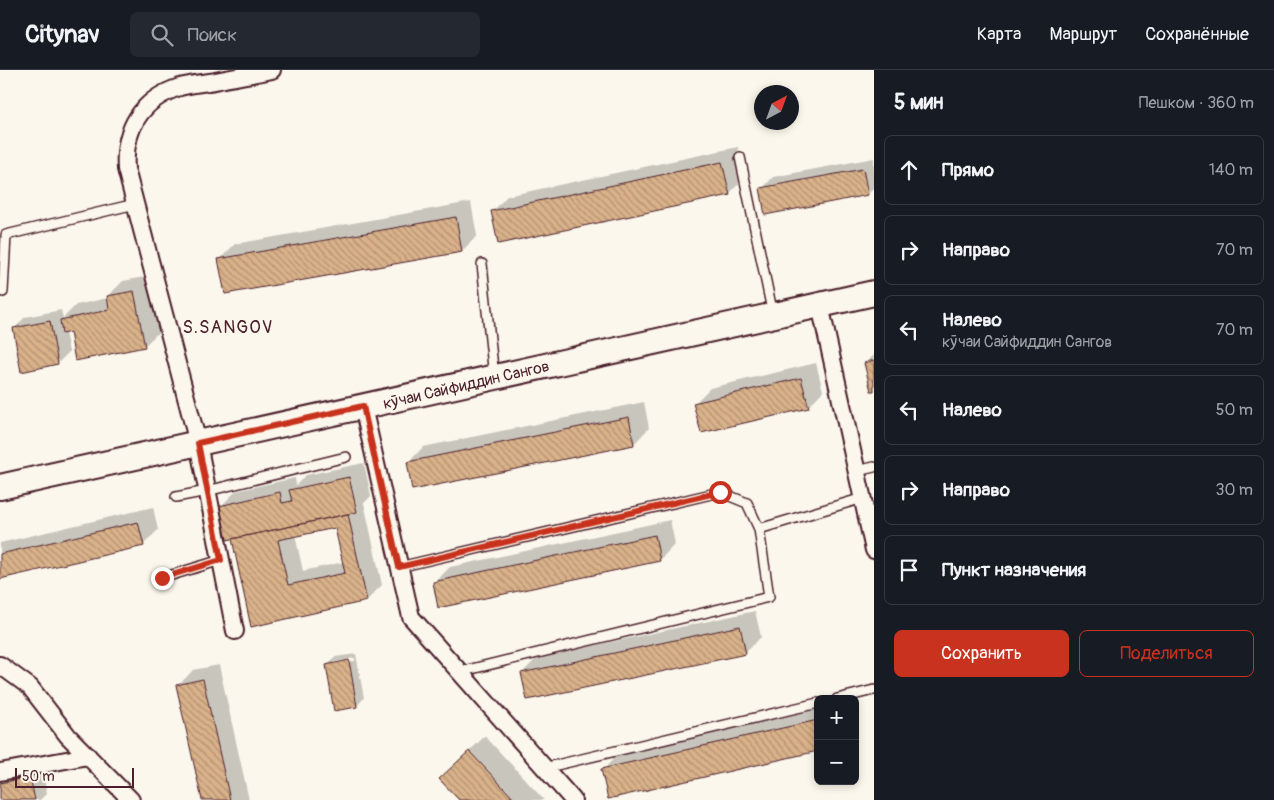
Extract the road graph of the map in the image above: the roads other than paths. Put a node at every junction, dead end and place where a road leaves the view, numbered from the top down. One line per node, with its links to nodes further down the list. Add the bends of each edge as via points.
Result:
1 (272, 70): 3 (street, via 179,88 144,107 131,126 125,152)
2 (740, 158): 8 (lane)
3 (135, 204): 5 (lane, via 6,235); 11 (street)
4 (482, 264): 9 (lane)
5 (3, 292)
6 (874, 293): 7 (street, кӯчаи Сайфиддин Сангов)
7 (820, 305): 8 (street, кӯчаи Сайфиддин Сангов); 14 (street)
8 (773, 315): 9 (street, кӯчаи Сайфиддин Сангов)
9 (494, 378): 10 (street, кӯчаи Сайфиддин Сангов)
10 (363, 406): 11 (street, кӯчаи Сайфиддин Сангов); 22 (street)
11 (198, 443): 15 (street, кӯчаи Сайфиддин Сангов); 16 (street)
12 (346, 458): 16 (lane)
13 (874, 467): 14 (lane)
14 (857, 471): 18 (street)
15 (0, 487)
16 (207, 491): 17 (lane); 21 (street)
17 (176, 497)
18 (863, 498): 19 (lane); 20 (street)
19 (759, 529): 22 (lane, via 747,503 720,492); 26 (lane, via 768,597)
20 (874, 550)
21 (221, 560): 23 (lane); 24 (street)
22 (399, 567): 26 (street, via 411,617)
23 (162, 578)
24 (235, 631)
25 (0, 665): 30 (street, via 30,687)
26 (460, 672): 31 (street)
27 (874, 690): 28 (lane)
28 (853, 695)
29 (814, 704): 31 (lane)
30 (88, 756): 32 (street); 33 (street)
31 (544, 768): 34 (street)
32 (0, 772)
33 (135, 798)
34 (573, 800)

